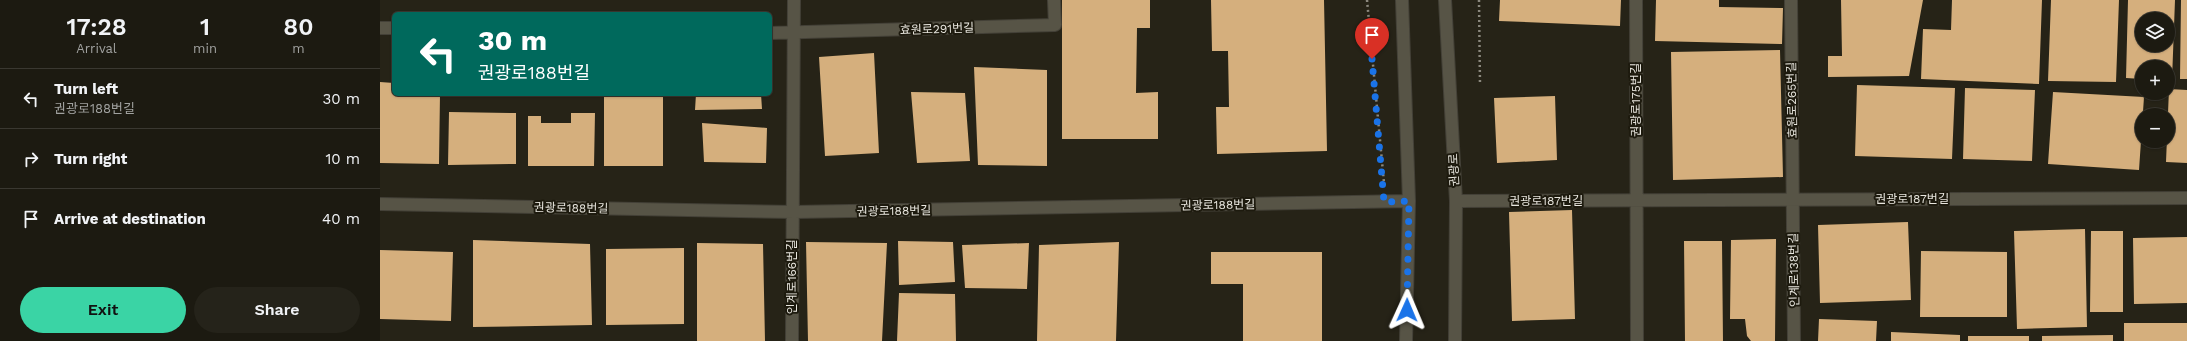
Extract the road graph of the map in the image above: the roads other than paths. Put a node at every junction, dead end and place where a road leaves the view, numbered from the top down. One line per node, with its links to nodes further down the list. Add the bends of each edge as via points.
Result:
1 (794, 0): 10 (street)
2 (1054, 0): 10 (street, 효원로291번길, via 1055,25)
3 (1402, 0): 14 (street)
4 (1445, 0): 15 (street, 권광로)
5 (1636, 0): 12 (street, 권광로175번길)
6 (1790, 0): 13 (street, 효원로265번길)
7 (380, 28): 8 (street)
8 (392, 28)
9 (772, 33): 10 (street)
10 (795, 33): 17 (street)
11 (2187, 198): 13 (street, 권광로187번길)
12 (1637, 200): 13 (street, 권광로187번길); 15 (street, 권광로187번길); 21 (street)
13 (1793, 200): 22 (street, 인계로138번길)
14 (1409, 201): 17 (street, 권광로188번길); 19 (street)
15 (1456, 201): 20 (street, 권광로)
16 (380, 204): 17 (street, 권광로188번길)
17 (794, 212): 18 (street, 인계로166번길)
18 (792, 341)
19 (1406, 341)
20 (1455, 341)
21 (1637, 341)
22 (1794, 341)

